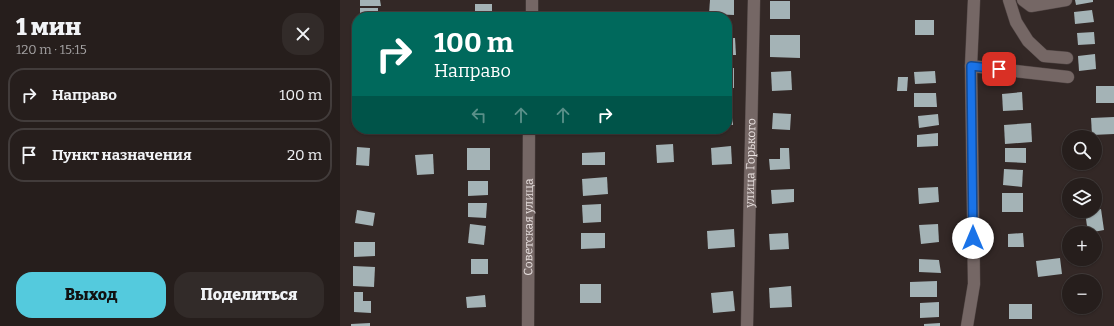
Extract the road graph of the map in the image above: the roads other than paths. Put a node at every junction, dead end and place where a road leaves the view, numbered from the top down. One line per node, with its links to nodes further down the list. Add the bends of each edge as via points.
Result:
1 (532, 0): 7 (street)
2 (754, 0): 13 (street, улица Горького)
3 (974, 0): 9 (street)
4 (1009, 0): 8 (street, via 1016,22 1028,41 1044,56)
5 (1024, 0): 6 (street, via 1030,6)
6 (1066, 0)
7 (532, 12)
8 (1066, 58)
9 (971, 66): 10 (street); 14 (street, via 974,284)
10 (1068, 77)
11 (529, 134): 12 (street, Советская улица)
12 (528, 326)
13 (747, 326)
14 (967, 326)

